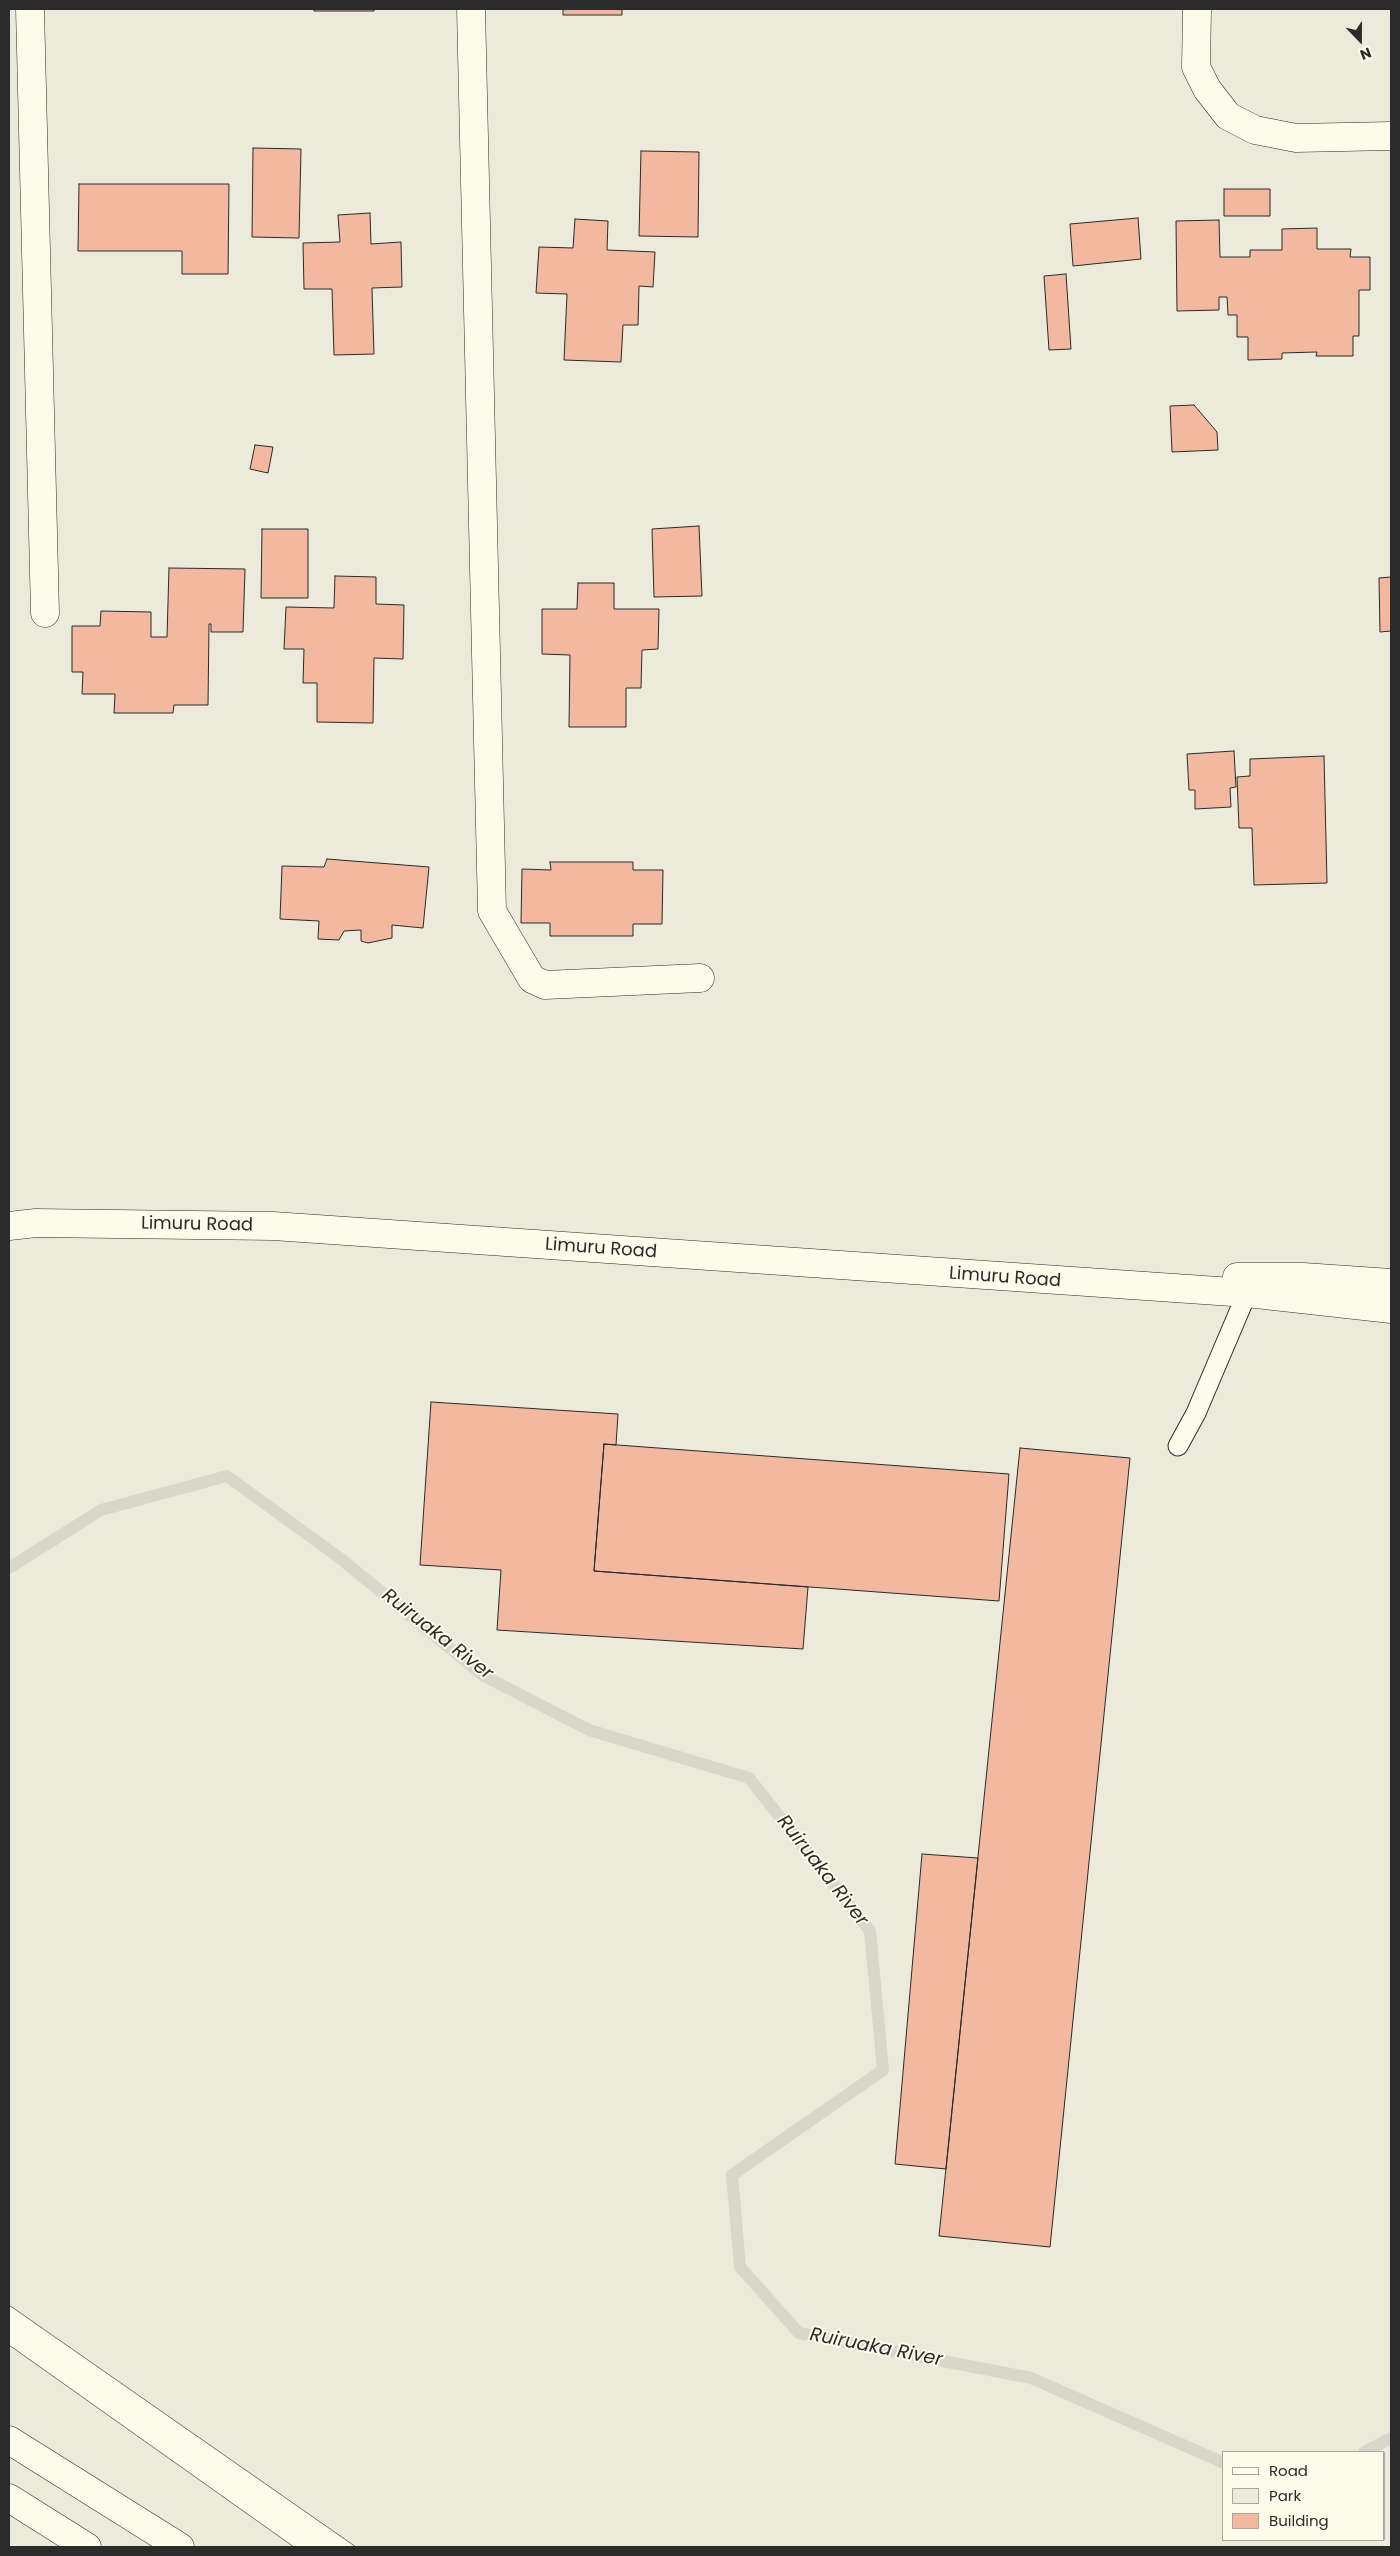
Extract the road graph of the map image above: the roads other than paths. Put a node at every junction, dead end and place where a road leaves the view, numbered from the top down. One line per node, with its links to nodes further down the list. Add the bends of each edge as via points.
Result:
1 (30, 9): 5 (street)
2 (472, 9): 6 (street, via 492,911 532,979 545,986)
3 (1197, 9): 4 (street, via 1196,67 1207,89 1228,116 1255,130 1296,138)
4 (1391, 136)
5 (45, 613)
6 (700, 978)
7 (9, 1226): 9 (street, Limuru Road, via 36,1223 273,1226)
8 (1391, 1283): 9 (street, Limuru Road, via 1303,1277 1240,1277)
9 (1192, 1291): 10 (street, Limuru Road)
10 (1247, 1293): 11 (street, Limuru Road); 12 (lane, via 1196,1413)
11 (1391, 1309)
12 (1178, 1446)
13 (9, 2440): 16 (street)
14 (9, 2498): 15 (street)
15 (86, 2547)
16 (180, 2547)

